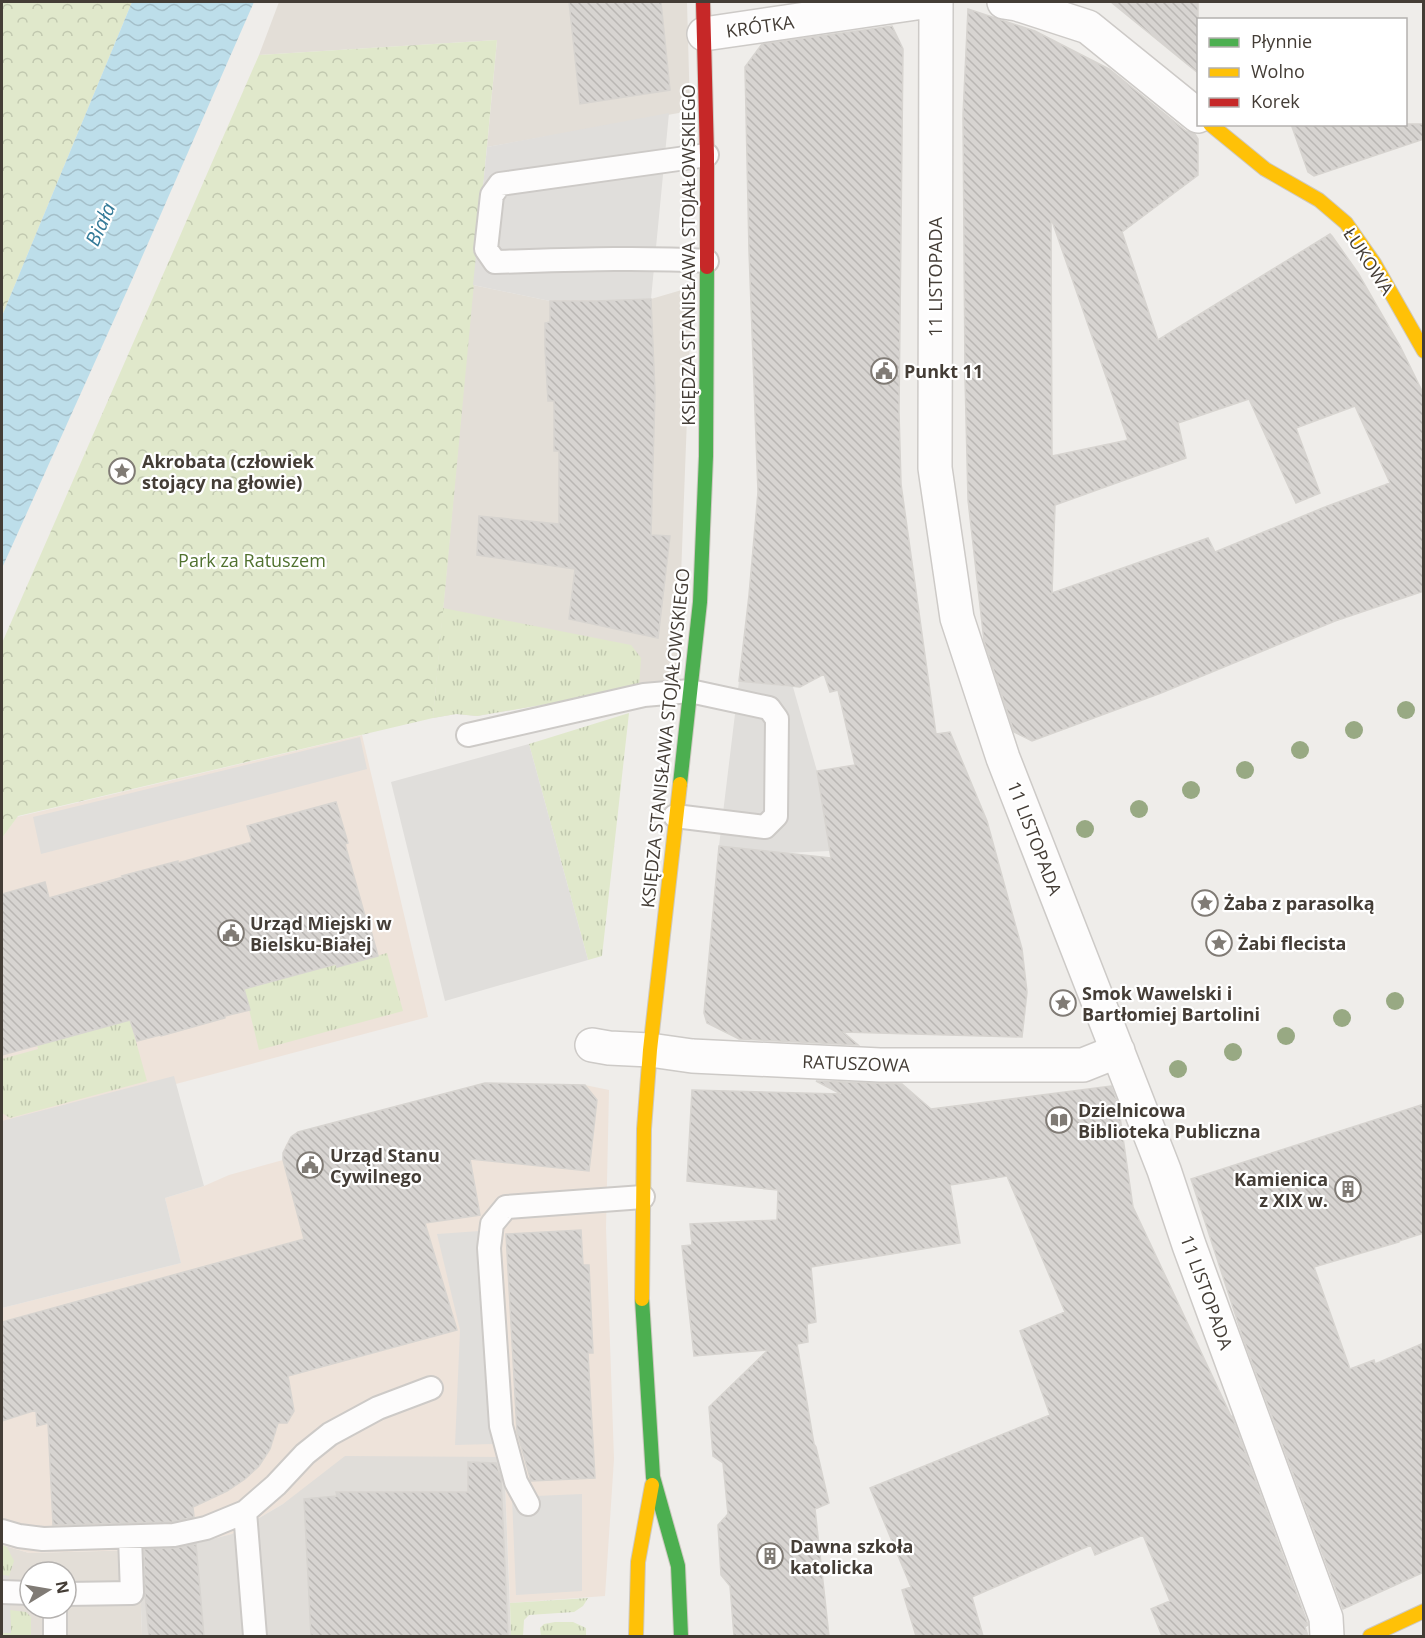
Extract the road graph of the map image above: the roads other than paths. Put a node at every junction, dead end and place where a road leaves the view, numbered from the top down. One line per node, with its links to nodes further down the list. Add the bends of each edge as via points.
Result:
1 (703, 2): 5 (street, KSIĘDZA STANISŁAWA STOJAŁOWSKIEGO)
2 (923, 2): 5 (street, KRÓTKA)
3 (936, 2): 16 (street, 11 LISTOPADA, via 935,468 957,618 1003,758)
4 (1004, 2): 6 (street, via 1088,27)
5 (704, 34): 8 (street, KSIĘDZA STANISŁAWA STOJAŁOWSKIEGO)
6 (1197, 115)
7 (1212, 126): 10 (street, ŁUKOWA, via 1265,169 1319,200 1346,223 1374,263)
8 (707, 155): 9 (street, KSIĘDZA STANISŁAWA STOJAŁOWSKIEGO); 9 (lane, via 500,184 492,195 486,249 495,262)
9 (707, 261): 11 (street, KSIĘDZA STANISŁAWA STOJAŁOWSKIEGO, via 706,456 700,602)
10 (1424, 351)
11 (690, 692): 12 (lane, via 644,695); 13 (street, KSIĘDZA STANISŁAWA STOJAŁOWSKIEGO); 13 (lane, via 769,708 777,719 776,816 765,827)
12 (468, 735)
13 (675, 816): 15 (street, KSIĘDZA STANISŁAWA STOJAŁOWSKIEGO)
14 (592, 1045): 15 (street, RATUSZOWA)
15 (650, 1050): 16 (street, RATUSZOWA, via 692,1056 880,1065 1083,1065); 17 (street, KSIĘDZA STANISŁAWA STOJAŁOWSKIEGO)
16 (1118, 1051): 33 (street, 11 LISTOPADA, via 1326,1618)
17 (643, 1197): 19 (street, KSIĘDZA STANISŁAWA STOJAŁOWSKIEGO, via 641,1288); 20 (lane, via 506,1207 492,1224 489,1248 501,1426 516,1482)
18 (431, 1388): 21 (lane, via 378,1408 330,1434)
19 (653, 1478): 31 (street, KSIĘDZA STANISŁAWA STOJAŁOWSKIEGO, via 638,1562); 32 (street, KSIĘDZA STANISŁAWA STOJAŁOWSKIEGO, via 678,1566)
20 (528, 1504)
21 (245, 1512): 23 (lane, via 206,1528 174,1535); 30 (lane)
22 (2, 1532): 23 (lane, via 43,1539)
23 (130, 1537): 26 (lane, via 132,1593)
24 (2, 1592): 25 (lane)
25 (18, 1593)
26 (78, 1594)
27 (1424, 1611): 34 (street)
28 (55, 1620): 29 (lane)
29 (56, 1636)
30 (255, 1636)
31 (636, 1636)
32 (681, 1636)
33 (1327, 1636)
34 (1370, 1636)

